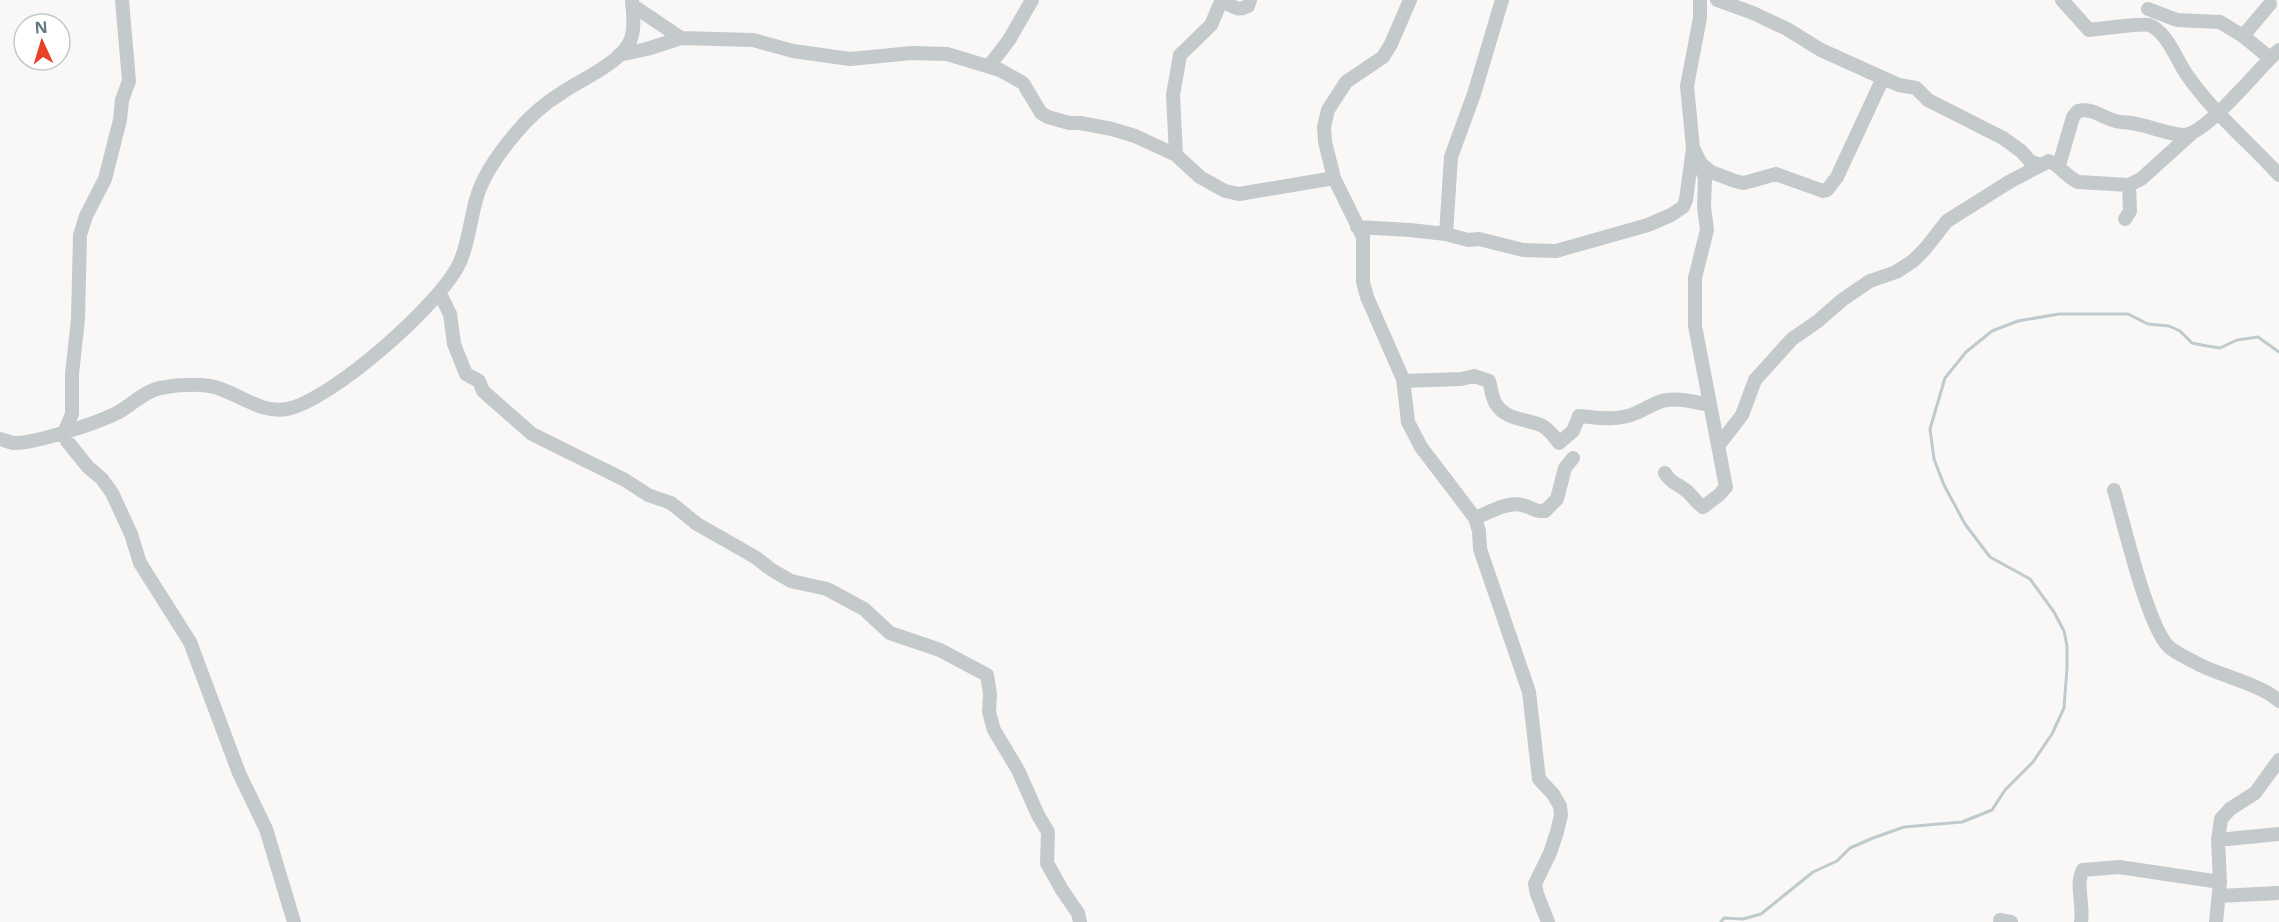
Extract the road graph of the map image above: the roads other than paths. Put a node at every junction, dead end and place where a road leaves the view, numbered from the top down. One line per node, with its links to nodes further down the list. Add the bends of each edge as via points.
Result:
1 (122, 0): 35 (street, via 129,81 105,179 80,236 72,414)
2 (1032, 0): 17 (street)
3 (1250, 0): 22 (street, via 1242,9 1220,4 1211,24 1180,56 1173,95)
4 (1410, 0): 27 (street, via 1383,57 1347,82 1328,110 1325,142)
5 (1502, 0): 31 (street, via 1451,157)
6 (1700, 0): 21 (street, via 1687,86)
7 (1717, 0): 18 (street, via 1770,21)
8 (2062, 0): 12 (street, via 2089,30)
9 (632, 3): 14 (street); 16 (street, via 631,36)
10 (2147, 4): 12 (street); 13 (street, via 2177,20 2220,22)
11 (2272, 5): 13 (street)
12 (2150, 26): 19 (street, via 2166,40 2195,86)
13 (2243, 36): 15 (street)
14 (681, 38): 16 (street); 17 (street, via 753,40 793,51 849,59 947,54)
15 (2274, 54): 19 (street)
16 (619, 55): 32 (street, via 536,113 501,152 484,179 460,263)
17 (990, 66): 22 (street, via 1023,83 1048,117 1112,129)
18 (1882, 78): 23 (street, via 1837,177 1827,190 1776,174 1744,183 1711,172); 24 (street, via 1916,88 1928,100 2003,138)
19 (2218, 113): 20 (street); 26 (street)
20 (2191, 134): 25 (street, via 2116,121 2093,110 2081,110 2073,117); 28 (street, via 2141,179)
21 (1693, 148): 23 (street); 31 (street, via 1683,207 1648,225 1556,251 1523,250)
22 (1176, 155): 27 (street, via 1200,177 1239,194)
23 (1701, 164): 34 (street, via 1707,230 1695,278 1695,326)
24 (2040, 165): 25 (street, via 2049,161); 37 (street, via 1947,221 1913,261 1896,272 1870,280 1792,339 1755,380 1742,416)
25 (2059, 165): 28 (street, via 2078,182)
26 (2279, 175)
27 (1334, 178): 30 (street)
28 (2129, 184): 29 (street, via 2130,212)
29 (2125, 219)
30 (1357, 227): 31 (street); 33 (street, via 1363,237 1367,297)
31 (1446, 234)
32 (440, 294): 35 (street, via 367,362 340,382 290,408 264,408 210,386 161,387 117,413); 49 (street, via 450,314 454,344 466,374 532,434 626,480 648,495 671,503 697,524 791,581 827,590 864,609 890,633 940,650 987,675 994,730 1048,832 1047,863)
33 (1403, 381): 34 (street, via 1484,378 1490,381 1496,404 1504,412 1539,424 1559,443 1573,431 1579,416 1621,417 1666,400); 41 (street, via 1412,430)
34 (1709, 405): 37 (street)
35 (64, 433): 36 (street, via 14,443); 48 (street, via 112,493 140,563 190,642 239,773 266,830)
36 (0, 439)
37 (1718, 446): 39 (street, via 1726,487 1703,507 1684,488 1672,484)
38 (1573, 458): 41 (street, via 1565,468 1557,499 1545,511 1510,505)
39 (1665, 473)
40 (2114, 490): 42 (street, via 2151,613 2165,643 2202,666)
41 (1475, 518): 50 (street, via 1480,549 1528,692 1539,779 1560,806 1557,832 1535,884)
42 (2279, 701)
43 (2279, 760): 45 (street, via 2255,793 2224,815)
44 (2279, 834): 45 (street)
45 (2218, 840): 46 (street)
46 (2219, 889): 47 (street); 51 (street, via 2119,867 2084,870 2079,877); 52 (street)
47 (2279, 893)
48 (294, 922)
49 (1080, 922)
50 (1548, 922)
51 (2081, 922)
52 (2216, 922)

